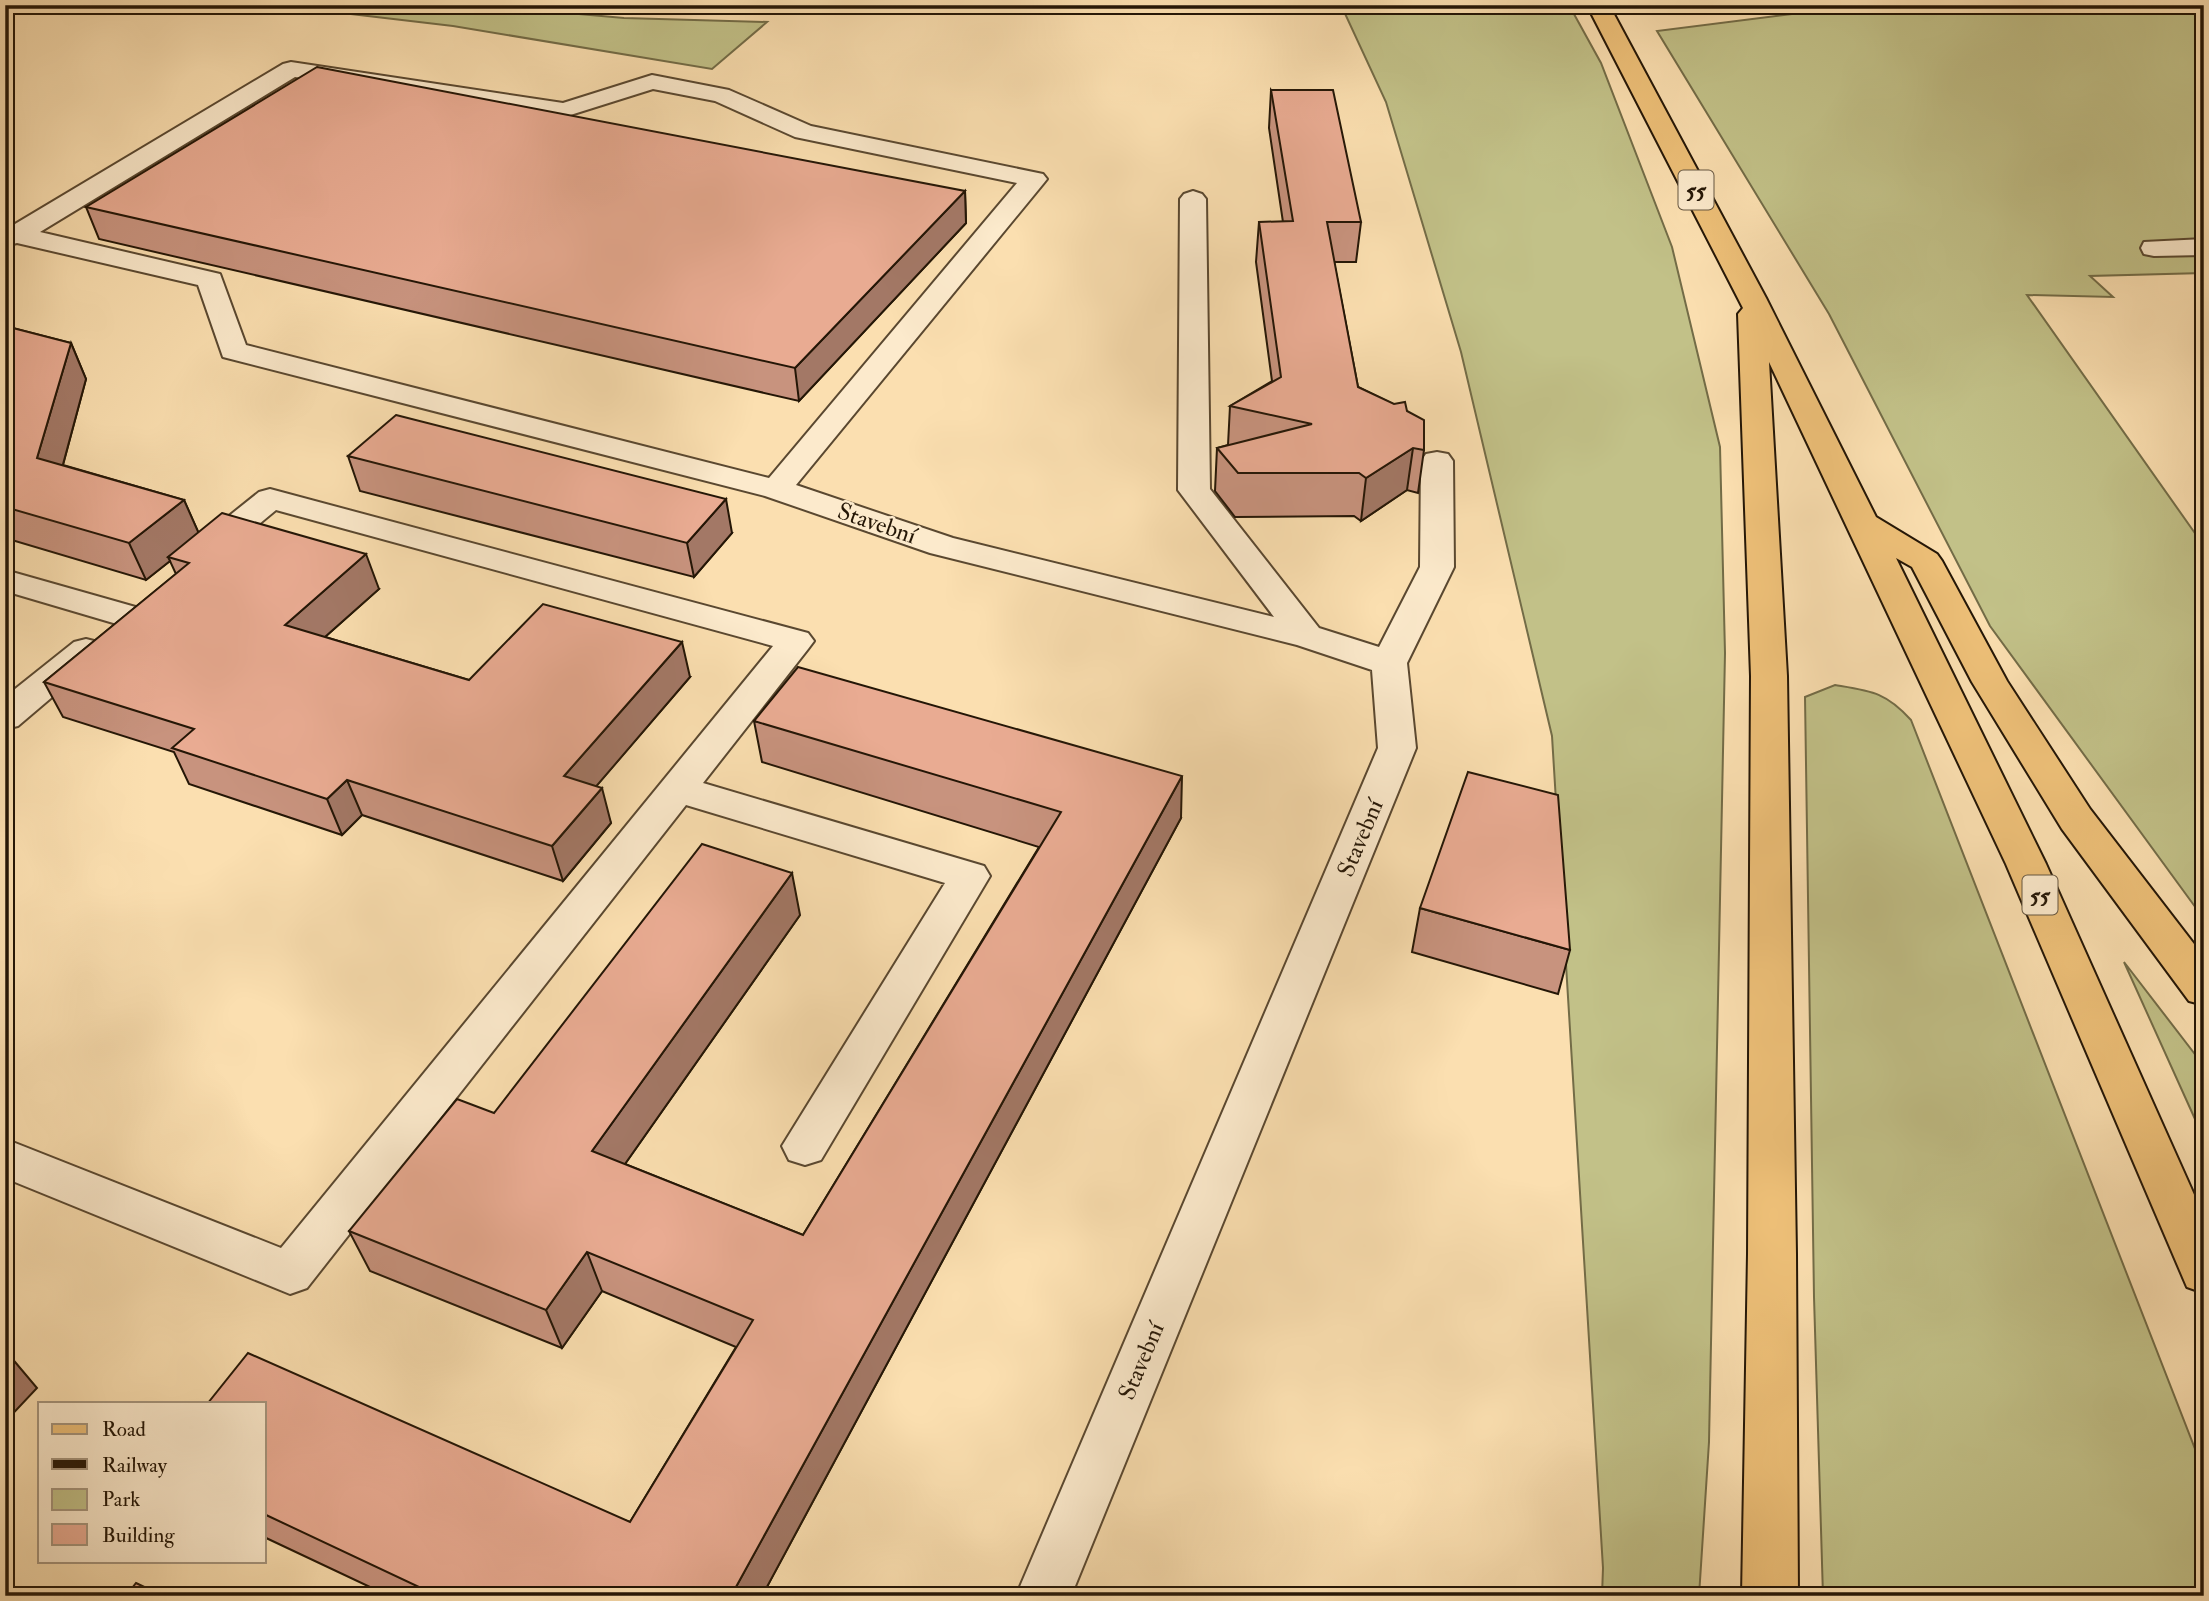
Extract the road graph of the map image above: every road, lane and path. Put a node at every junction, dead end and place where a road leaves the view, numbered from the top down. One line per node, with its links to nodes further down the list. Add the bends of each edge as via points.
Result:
1 (1598, 5): 6 (main road, 55)
2 (1193, 200): 12 (lane, via 1194,490)
3 (11, 236): 8 (lane, Stavební, via 210,279 233,351); 8 (lane, via 291,69 564,110 652,82 720,94 804,132 1034,178)
4 (2204, 247): 5 (lane)
5 (2154, 248)
6 (1752, 298): 9 (main road, 55); 21 (main road, via 1769,676)
7 (1437, 461): 13 (lane, via 1437,567)
8 (776, 489): 12 (lane, Stavební, via 943,546)
9 (1863, 523): 16 (main road, via 1925,561 1990,682 2076,819); 19 (main road, 55, via 2026,864)
10 (5, 580): 11 (lane)
11 (151, 597): 14 (lane); 15 (lane, via 270,499 796,641)
12 (1307, 636): 13 (lane, Stavební)
13 (1389, 663): 20 (lane, Stavební, via 1397,748)
14 (5, 717)
15 (677, 789): 17 (lane, via 970,876); 18 (lane, via 290,1273)
16 (2204, 989)
17 (805, 1146)
18 (5, 1158)
19 (2204, 1272)
20 (1043, 1596)
21 (1770, 1596)

